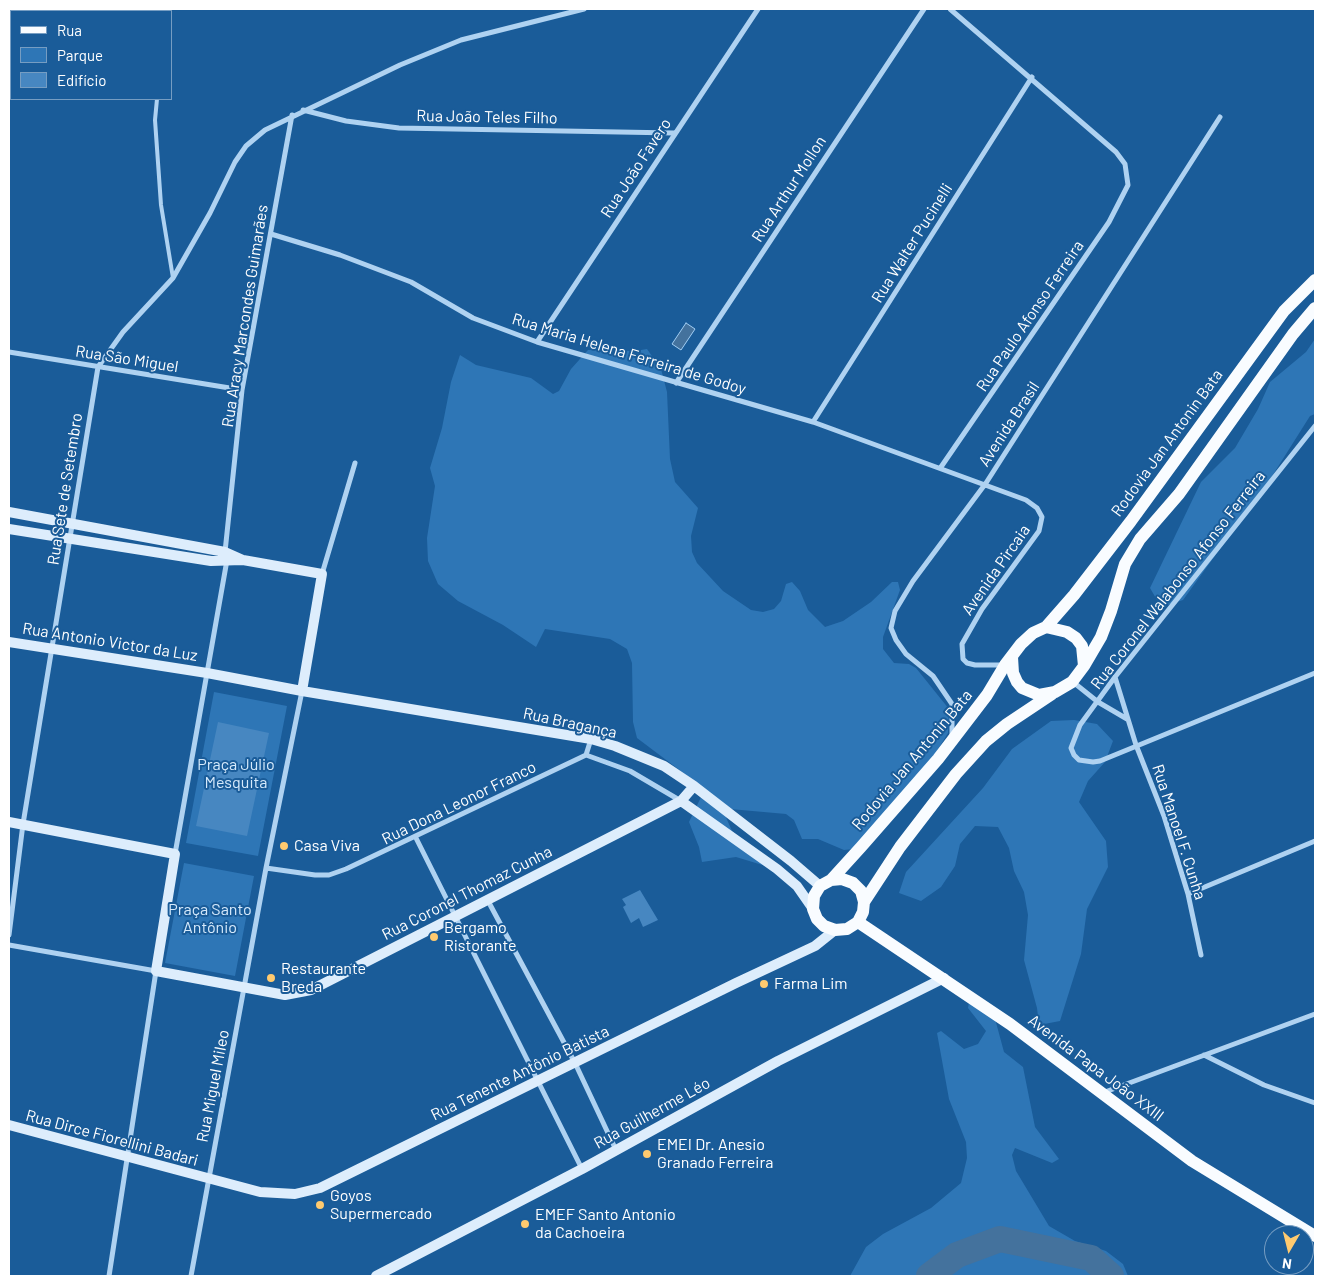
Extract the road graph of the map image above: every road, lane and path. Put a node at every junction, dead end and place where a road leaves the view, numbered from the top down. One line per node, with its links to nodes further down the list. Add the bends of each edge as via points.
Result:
1 (584, 9): 7 (street, Rua Sete de Setembro, via 461,40)
2 (758, 9): 10 (street, Rua João Favero)
3 (924, 9): 18 (street, Rua Arthur Mollon)
4 (950, 9): 5 (street)
5 (1032, 77): 20 (street, Rua Walter Pucinelli); 23 (street, Rua Paulo Afonso Ferreira, via 1116,152 1125,164 1128,185 1109,222)
6 (157, 100): 12 (lane, via 155,120 161,206)
7 (302, 110): 8 (street, Rua Sete de Setembro); 10 (street, Rua João Teles Filho, via 346,122 398,128)
8 (292, 115): 11 (street, Rua Aracy Marcondes Guimarães); 12 (street, Rua Sete de Setembro, via 246,146)
9 (1220, 117): 24 (street, Avenida Brasil)
10 (674, 133): 15 (street, Rua João Favero)
11 (270, 234): 15 (street, Rua Maria Helena Ferreira de Godoy, via 340,255 411,282 473,318); 19 (street, Rua Aracy Marcondes Guimarães)
12 (173, 278): 17 (street, Rua Sete de Setembro, via 123,332)
13 (1315, 280): 31 (main road, Rodovia Jan Antonin Bata, via 1284,311 1131,521)
14 (1315, 308): 35 (main road, via 1292,334 1179,494 1140,539 1125,564 1104,629)
15 (537, 342): 18 (street, Rua Maria Helena Ferreira de Godoy)
16 (9, 352): 17 (street, Rua São Miguel)
17 (98, 368): 19 (street, Rua São Miguel); 26 (street, Rua Sete de Setembro)
18 (676, 383): 20 (street, Rua Maria Helena Ferreira de Godoy)
19 (242, 390): 29 (street, Rua Aracy Marcondes Guimarães)
20 (813, 422): 23 (street, Rua Maria Helena Ferreira de Godoy)
21 (1315, 426): 38 (street, Rua Coronel Walabonso Afonso Ferreira)
22 (355, 463): 30 (street)
23 (941, 467): 24 (street, Rua Maria Helena Ferreira de Godoy)
24 (986, 483): 34 (street, Avenida Pircaia, via 1026,500 1042,516 1040,531 982,609 962,644 963,659 967,662 981,665); 45 (street, Avenida Brasil, via 909,586 895,611 891,628 906,654 933,676 948,695 953,714)
25 (9, 512): 26 (street)
26 (73, 523): 28 (street, Rua Sete de Setembro); 29 (street)
27 (9, 529): 28 (street)
28 (70, 540): 29 (street); 33 (street, Rua Sete de Setembro)
29 (226, 557): 30 (street); 36 (street, Rua Aracy Marcondes Guimarães)
30 (322, 574): 40 (street)
31 (1046, 627): 34 (main road, via 1021,644); 35 (main road, via 1067,632 1076,638 1082,646)
32 (9, 642): 33 (street, Rua Antonio Victor da Luz)
33 (52, 649): 36 (street, Rua Antonio Victor da Luz); 51 (street, Rua Sete de Setembro)
34 (1008, 661): 41 (main road, via 1022,688 1039,695); 45 (main road, Rodovia Jan Antonin Bata, via 987,695)
35 (1084, 666): 39 (main road)
36 (207, 673): 40 (street); 54 (street)
37 (1315, 673): 46 (street)
38 (1115, 677): 42 (street, Rua Coronel Walabonso Afonso Ferreira); 43 (street, Rua Manoel F. Cunha)
39 (1072, 682): 41 (main road); 42 (street)
40 (302, 691): 44 (street, Rua Bragança); 55 (street)
41 (1055, 692): 59 (main road, via 1007,724 956,774 900,847)
42 (1098, 702): 43 (street); 46 (street, Rua Coronel Walabonso Afonso Ferreira, via 1080,725 1071,748 1074,755 1079,760 1094,762)
43 (1128, 719): 46 (street, Rua Manoel F. Cunha)
44 (591, 739): 47 (street); 48 (street, Rua Bragança, via 664,766)
45 (951, 739): 56 (main road, Rodovia Jan Antonin Bata, via 938,759)
46 (1136, 744): 57 (street, Rua Manoel F. Cunha, via 1164,816)
47 (586, 755): 49 (street, Rua Bragança, via 630,772); 52 (street, Rua Dona Leonor Franco)
48 (694, 786): 49 (street, Rua Coronel Thomaz Cunha); 56 (street, Rua Bragança)
49 (682, 800): 58 (street, Rua Coronel Thomaz Cunha); 60 (street, Rua Bragança, via 797,886)
50 (9, 822): 51 (street)
51 (23, 824): 54 (street); 64 (street, Rua Sete de Setembro)
52 (416, 838): 55 (street, Rua Dona Leonor Franco, via 329,875); 61 (street)
53 (1315, 841): 57 (street)
54 (174, 854): 67 (street)
55 (266, 868): 69 (street)
56 (826, 883): 59 (main road, via 842,879 853,883 861,891); 60 (main road, via 814,896)
57 (1188, 894): 66 (street, Rua Manoel F. Cunha)
58 (487, 899): 61 (street, Rua Coronel Thomaz Cunha); 72 (street)
59 (864, 902): 62 (main road)
60 (813, 909): 63 (main road, via 820,922)
61 (454, 918): 69 (street, Rua Coronel Thomaz Cunha, via 311,990 285,995); 73 (street)
62 (858, 922): 63 (main road, via 847,929); 68 (main road, Avenida Papa João XXIII)
63 (835, 930): 72 (street, Rua Tenente Antônio Batista, via 815,946)
64 (9, 935)
65 (9, 945): 67 (street)
66 (1201, 955)
67 (156, 971): 69 (street); 78 (street)
68 (944, 978): 74 (main road, Avenida Papa João XXIII); 77 (street, Rua Guilherme Léo, via 778,1061)
69 (244, 989): 80 (street, Rua Miguel Mileo)
70 (1315, 1014): 71 (street)
71 (1204, 1055): 74 (street); 75 (street, via 1264,1086)
72 (575, 1062): 73 (street, Rua Tenente Antônio Batista); 77 (street)
73 (539, 1080): 79 (street); 80 (street, Rua Tenente Antônio Batista, via 320,1188 278,1194)
74 (1103, 1093): 81 (main road, Avenida Papa João XXIII, via 1192,1161)
75 (1315, 1103)
76 (9, 1126): 78 (street, Rua Dirce Fiorellini Badari)
77 (616, 1150): 79 (street, Rua Guilherme Léo)
78 (126, 1157): 80 (street, Rua Dirce Fiorellini Badari); 82 (street)
79 (582, 1169): 84 (street, Rua Guilherme Léo)
80 (208, 1179): 83 (street, Rua Miguel Mileo)
81 (1315, 1236)
82 (109, 1276)
83 (191, 1276)
84 (376, 1276)

